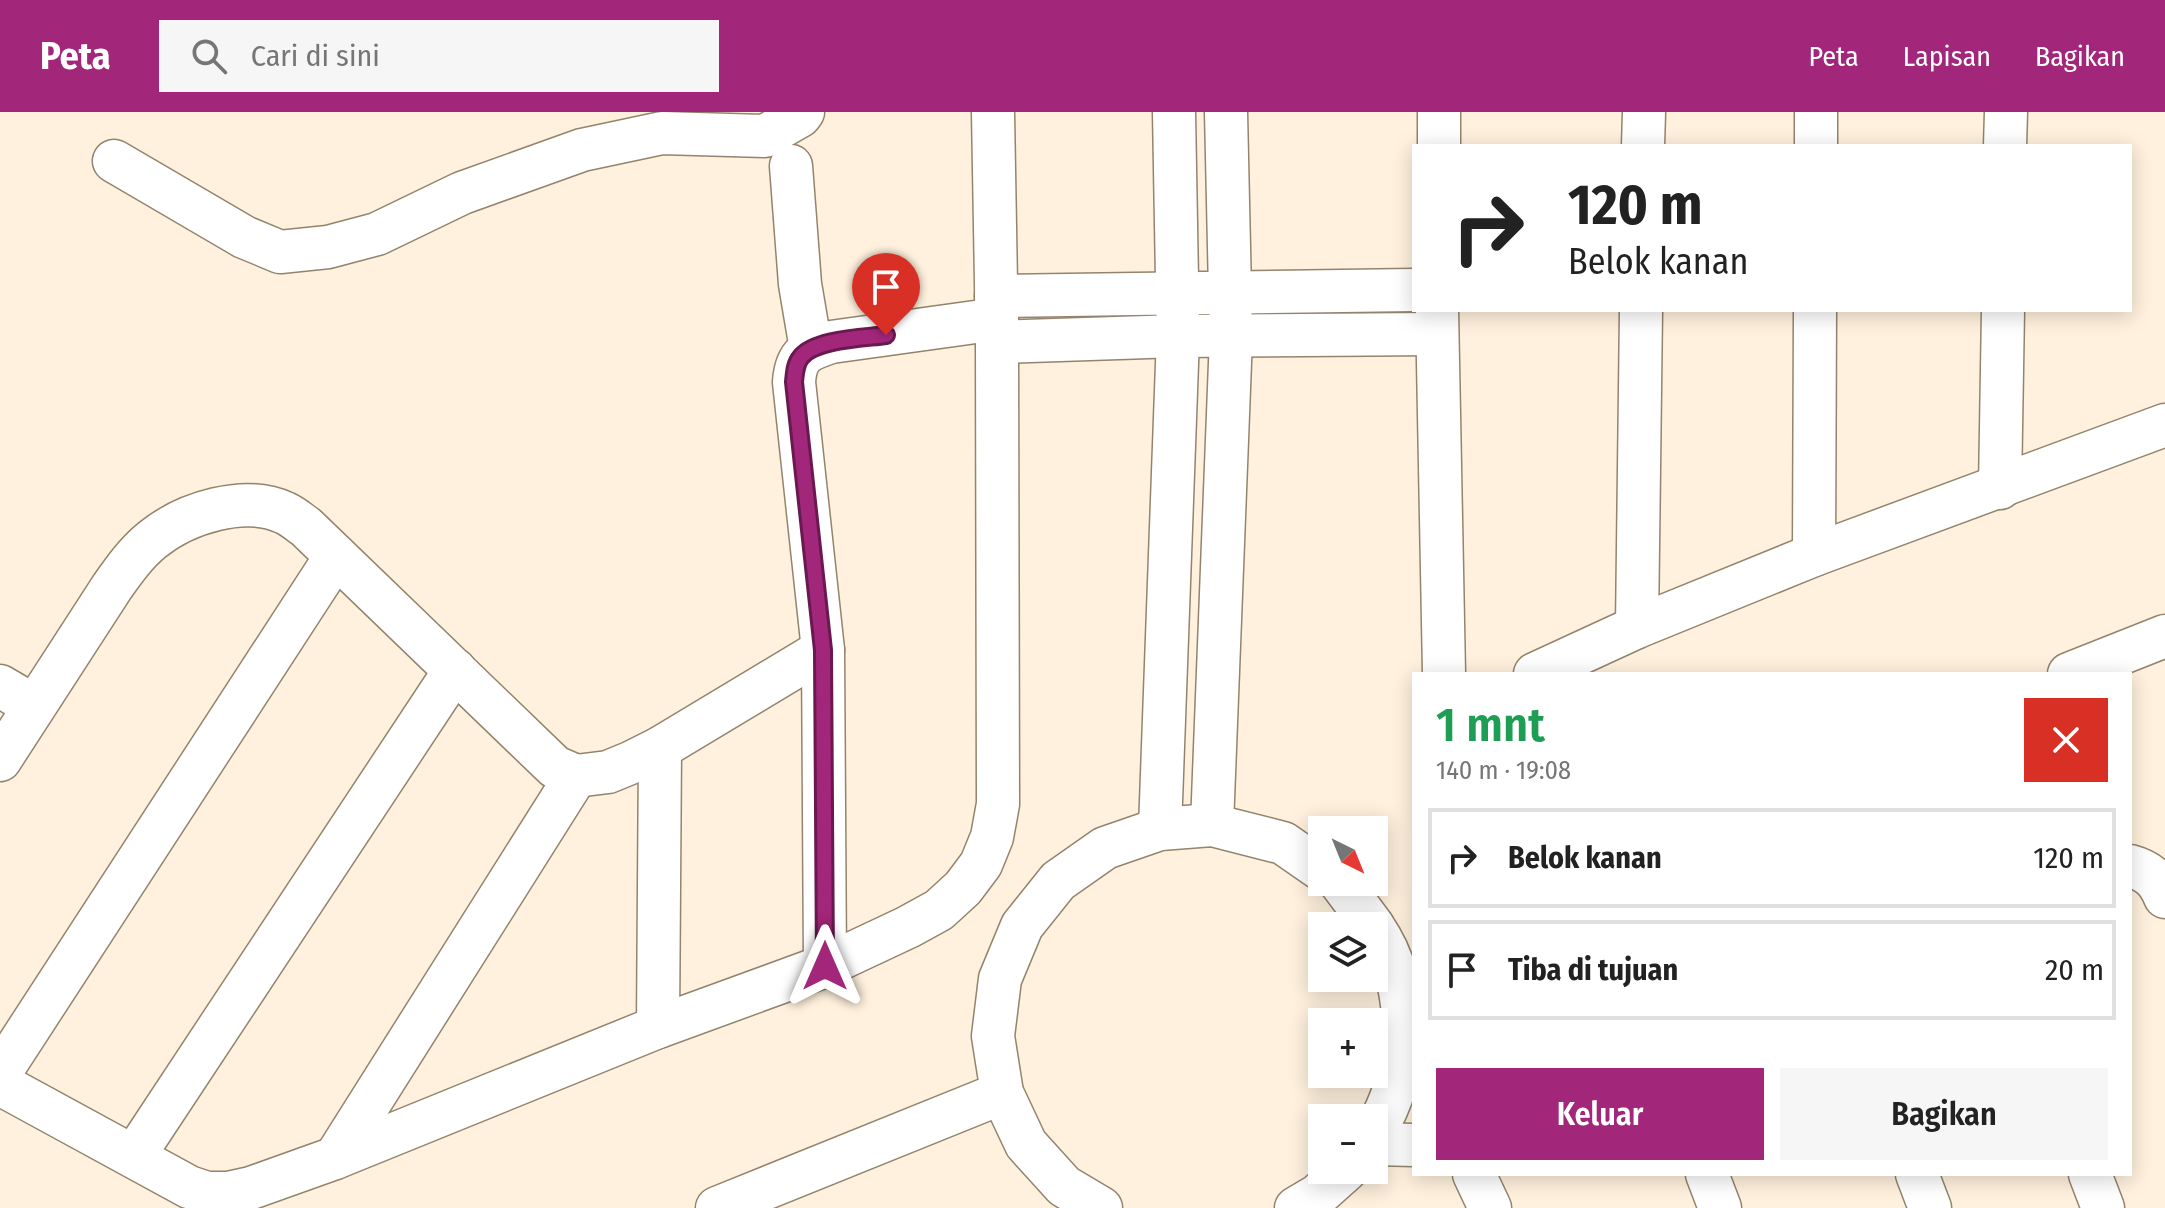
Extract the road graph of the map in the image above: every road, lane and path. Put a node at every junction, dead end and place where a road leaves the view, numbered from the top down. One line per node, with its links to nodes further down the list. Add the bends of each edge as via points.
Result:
1 (803, 112): 13 (street, via 765,136 662,133 582,150 462,193 377,234 280,252 244,237)
2 (993, 112): 21 (street)
3 (1174, 112): 17 (street)
4 (1226, 112): 16 (street)
5 (1439, 112): 9 (street)
6 (1644, 112): 10 (street)
7 (1816, 112): 11 (street)
8 (2006, 112): 12 (street)
9 (1439, 144)
10 (1643, 144)
11 (1816, 144)
12 (2005, 144)
13 (114, 161)
14 (791, 166): 25 (street)
15 (1412, 290): 16 (street)
16 (1231, 291): 17 (street); 24 (street)
17 (1178, 293): 21 (street); 23 (street)
18 (1641, 312): 30 (street)
19 (1815, 312): 28 (street)
20 (2003, 312): 27 (street)
21 (997, 319): 23 (street); 25 (street); 49 (street, via 998,804 992,837 981,864 939,910)
22 (1436, 322): 24 (street); 34 (street)
23 (1178, 336): 24 (street); 42 (street)
24 (1231, 337): 41 (street)
25 (811, 349): 32 (street, via 801,357 794,382)
26 (2165, 425): 27 (street)
27 (2000, 488): 28 (street)
28 (1814, 555): 30 (street)
29 (336, 556): 33 (street); 37 (street, via 285,513 263,507 205,511 176,523 131,561); 52 (street)
30 (1637, 627): 35 (street)
31 (2165, 636): 36 (street)
32 (823, 650): 38 (street); 49 (street)
33 (455, 670): 40 (street, via 555,767); 58 (street)
34 (1444, 672)
35 (1539, 672)
36 (2074, 672)
37 (17, 696): 39 (street)
38 (660, 748): 40 (street, via 608,772); 50 (street)
39 (0, 760)
40 (576, 776): 59 (street)
41 (1212, 825): 42 (street); 43 (street, via 1283,843)
42 (1160, 829): 54 (street, via 1105,848 1058,881 1022,926 1000,979 996,1008 993,1036)
43 (1308, 860)
44 (2132, 867): 46 (street, via 2147,871)
45 (1353, 896): 47 (street)
46 (2165, 897)
47 (1367, 912)
48 (1388, 942): 51 (street)
49 (825, 966): 50 (street)
50 (658, 1027): 59 (street)
51 (1409, 1029): 55 (street)
52 (0, 1073)
53 (0, 1084): 58 (street)
54 (1002, 1093): 65 (street, via 1026,1144); 66 (street)
55 (1387, 1104)
56 (1388, 1144): 57 (street)
57 (1412, 1145)
58 (134, 1156): 59 (street, via 207,1193 251,1188)
59 (335, 1158)
60 (1475, 1176): 69 (street)
61 (1708, 1176): 70 (street)
62 (1918, 1176): 71 (street)
63 (2091, 1176): 72 (street)
64 (1330, 1184): 68 (street)
65 (1067, 1197): 67 (street)
66 (717, 1208)
67 (1101, 1208)
68 (1296, 1208)
69 (1490, 1208)
70 (1720, 1208)
71 (1930, 1208)
72 (2103, 1208)

